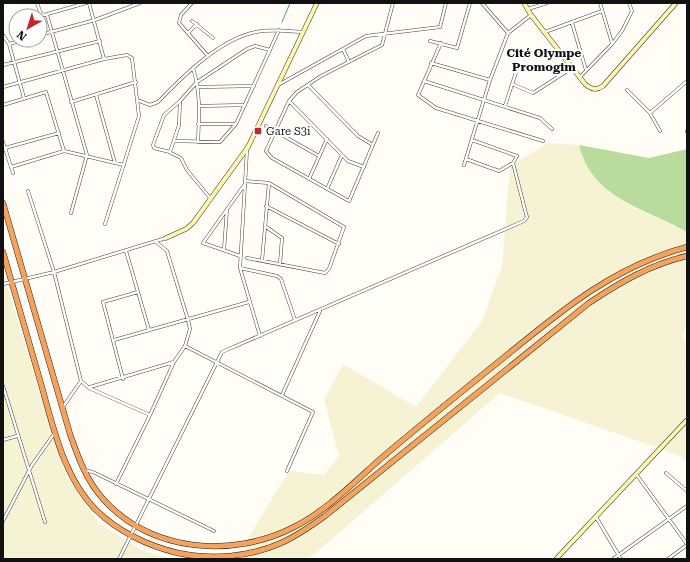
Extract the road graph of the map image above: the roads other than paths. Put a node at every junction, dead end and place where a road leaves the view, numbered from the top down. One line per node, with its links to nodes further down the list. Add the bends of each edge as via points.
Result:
1 (86, 3): 18 (street)
2 (89, 3): 21 (street)
3 (140, 3): 15 (street)
4 (192, 3): 31 (street, via 179,19 179,23)
5 (317, 3): 27 (street)
6 (393, 3): 28 (street)
7 (446, 3): 28 (street, via 440,27)
8 (470, 3): 36 (street, via 457,48)
9 (482, 3): 32 (street)
10 (524, 3): 16 (street)
11 (547, 3): 16 (street)
12 (600, 3): 17 (street)
13 (629, 3): 37 (street, via 632,11)
14 (676, 3): 53 (street, via 603,86 597,89 589,88)
15 (136, 4): 21 (street)
16 (528, 9): 19 (street)
17 (602, 11): 23 (street); 37 (street)
18 (48, 14)
19 (531, 15): 29 (street); 32 (street)
20 (48, 18): 26 (street)
21 (94, 20): 26 (street); 35 (street)
22 (192, 21): 24 (street)
23 (572, 23): 29 (street); 52 (street)
24 (197, 24): 31 (street); 33 (street)
25 (279, 30): 27 (street); 40 (street); 42 (street, via 256,32 236,39)
26 (52, 32): 30 (street); 41 (street)
27 (302, 32): 63 (street)
28 (386, 32): 39 (street, via 366,36); 45 (street, via 382,45)
29 (545, 32): 49 (street)
30 (48, 33)
31 (188, 33): 42 (street)
32 (508, 33): 54 (street)
33 (213, 38)
34 (430, 40): 36 (street)
35 (100, 41): 41 (street); 43 (street)
36 (441, 43): 46 (street)
37 (612, 44): 52 (street)
38 (10, 48): 44 (street)
39 (343, 49): 45 (street); 63 (street)
40 (270, 50): 58 (street, via 255,46 247,48); 62 (street)
41 (57, 52): 44 (street); 51 (street)
42 (208, 56): 48 (street)
43 (104, 59): 51 (street); 57 (street, via 126,54 132,58)
44 (14, 62): 47 (street); 56 (street)
45 (349, 62): 61 (street)
46 (431, 63): 54 (street); 55 (street)
47 (3, 65)
48 (193, 68): 58 (street); 69 (street, via 158,102 150,105)
49 (573, 68): 53 (street); 60 (street, via 534,93)
50 (517, 69): 60 (street)
51 (62, 70): 56 (street); 73 (street)
52 (586, 70): 53 (street)
53 (580, 77)
54 (490, 80): 72 (street)
55 (424, 81): 72 (street); 79 (street, via 418,95 436,108)
56 (20, 82): 64 (street); 68 (street)
57 (136, 82): 67 (street); 69 (street)
58 (197, 82): 65 (street); 70 (street)
59 (687, 82): 78 (street)
60 (512, 84): 77 (street)
61 (308, 85): 71 (street); 94 (street, via 358,136)
62 (254, 86): 65 (street); 75 (street)
63 (276, 86): 95 (street)
64 (3, 87)
65 (198, 87): 76 (street)
66 (626, 90): 78 (street)
67 (96, 94): 73 (street); 103 (street)
68 (24, 98): 74 (street); 86 (street, via 46,92)
69 (137, 100): 105 (street, via 139,116)
70 (180, 100): 90 (street, via 180,125); 98 (street, via 164,115 153,145 154,148)
71 (289, 100): 84 (street); 88 (street)
72 (484, 100): 77 (street); 79 (street)
73 (71, 102): 99 (street)
74 (3, 105)
75 (245, 105): 76 (street); 81 (street)
76 (199, 106): 80 (street)
77 (505, 106): 83 (street, via 540,118)
78 (650, 113): 85 (street)
79 (478, 120): 89 (street); 91 (street)
80 (198, 124): 81 (street); 93 (street)
81 (236, 124): 93 (street, via 220,142)
82 (266, 126): 84 (street)
83 (552, 129)
84 (274, 131): 101 (street); 110 (street, via 266,151 272,158)
85 (660, 131)
86 (59, 133): 96 (street); 97 (street)
87 (378, 133): 94 (street)
88 (327, 139): 100 (street); 101 (street)
89 (472, 140): 102 (street); 104 (street, via 518,156)
90 (174, 141): 93 (street); 98 (street)
91 (543, 141)
92 (3, 142): 96 (street)
93 (198, 142)
94 (373, 145): 108 (street)
95 (248, 147): 111 (street); 115 (street)
96 (5, 148): 107 (street)
97 (64, 151): 99 (street); 107 (street)
98 (169, 152): 115 (street, via 181,158 187,170)
99 (87, 155): 103 (street); 119 (street)
100 (342, 155): 108 (street, via 348,161); 113 (street)
101 (319, 156): 110 (street)
102 (466, 159): 104 (street, via 499,171); 106 (street)
103 (115, 163): 105 (street)
104 (513, 163): 141 (street, via 527,217 524,221)
105 (124, 165): 120 (street)
106 (464, 165)
107 (11, 167): 109 (street)
108 (364, 167): 113 (street, via 349,201)
109 (13, 173)
110 (309, 179): 113 (street)
111 (245, 182): 112 (street); 118 (street); 129 (street)
112 (269, 183): 117 (street); 124 (street, via 342,224 344,226)
113 (327, 189)
114 (28, 191): 135 (street)
115 (211, 200): 122 (street, via 186,229)
116 (3, 203): 136 (highway)
117 (266, 206): 121 (street); 124 (street)
118 (227, 208): 126 (street); 126 (street, via 203,242)
119 (71, 213)
120 (105, 224)
121 (264, 226): 132 (street); 133 (street, via 282,238)
122 (166, 238): 123 (street)
123 (155, 241): 127 (street); 142 (street, via 167,251)
124 (339, 244): 133 (street, via 325,273)
125 (687, 247): 174 (highway, via 645,261 583,295 440,409 320,510 296,526 256,542 216,547 179,542)
126 (224, 250): 129 (street)
127 (126, 251): 135 (street); 139 (street)
128 (3, 252): 137 (highway)
129 (240, 256): 134 (street)
130 (687, 256): 176 (highway, via 648,268 588,303 325,516 282,543 259,551 200,556 163,549)
131 (247, 258): 132 (street)
132 (262, 261): 133 (street)
133 (280, 264)
134 (240, 268): 140 (street); 143 (street, via 277,276 281,280)
135 (54, 272): 136 (street); 151 (street)
136 (25, 279): 137 (street); 155 (highway)
137 (12, 282): 138 (street); 158 (highway)
138 (3, 284)
139 (138, 292): 144 (street); 146 (street, via 103,302)
140 (249, 302): 142 (street); 145 (street)
141 (320, 310): 143 (street); 154 (street)
142 (188, 320): 144 (street); 147 (street, via 190,329)
143 (295, 320): 145 (street)
144 (149, 330): 146 (street)
145 (260, 336): 149 (street, via 222,352)
146 (114, 340): 150 (street)
147 (185, 346): 148 (street); 149 (street)
148 (174, 362): 150 (street); 156 (street)
149 (216, 363): 154 (street); 168 (street)
150 (123, 379): 153 (street)
151 (81, 381): 153 (street); 155 (street)
152 (3, 386): 159 (street)
153 (89, 388): 156 (street)
154 (282, 395): 162 (street, via 314,412)
155 (62, 408): 161 (highway)
156 (150, 415): 166 (street)
157 (687, 420): 165 (street)
158 (55, 432): 163 (street); 176 (highway, via 67,466 83,494 111,523)
159 (17, 436): 160 (street); 163 (street)
160 (3, 440)
161 (83, 470): 166 (street, via 93,472); 174 (highway, via 102,498)
162 (287, 471)
163 (28, 473): 172 (street); 173 (street)
164 (666, 473): 167 (street)
165 (636, 474): 170 (street); 171 (street)
166 (116, 484): 168 (street)
167 (687, 491)
168 (149, 500): 174 (street); 175 (street)
169 (687, 506): 171 (street)
170 (596, 516): 178 (street); 180 (street)
171 (669, 519): 177 (street); 178 (street)
172 (3, 521)
173 (45, 522)
174 (136, 525): 176 (street)
175 (214, 531)
176 (131, 535): 179 (street)
177 (687, 545): 183 (street)
178 (619, 555): 181 (street); 182 (street)
179 (119, 559)
180 (556, 559)
181 (613, 559)
182 (621, 559)
183 (668, 559)

